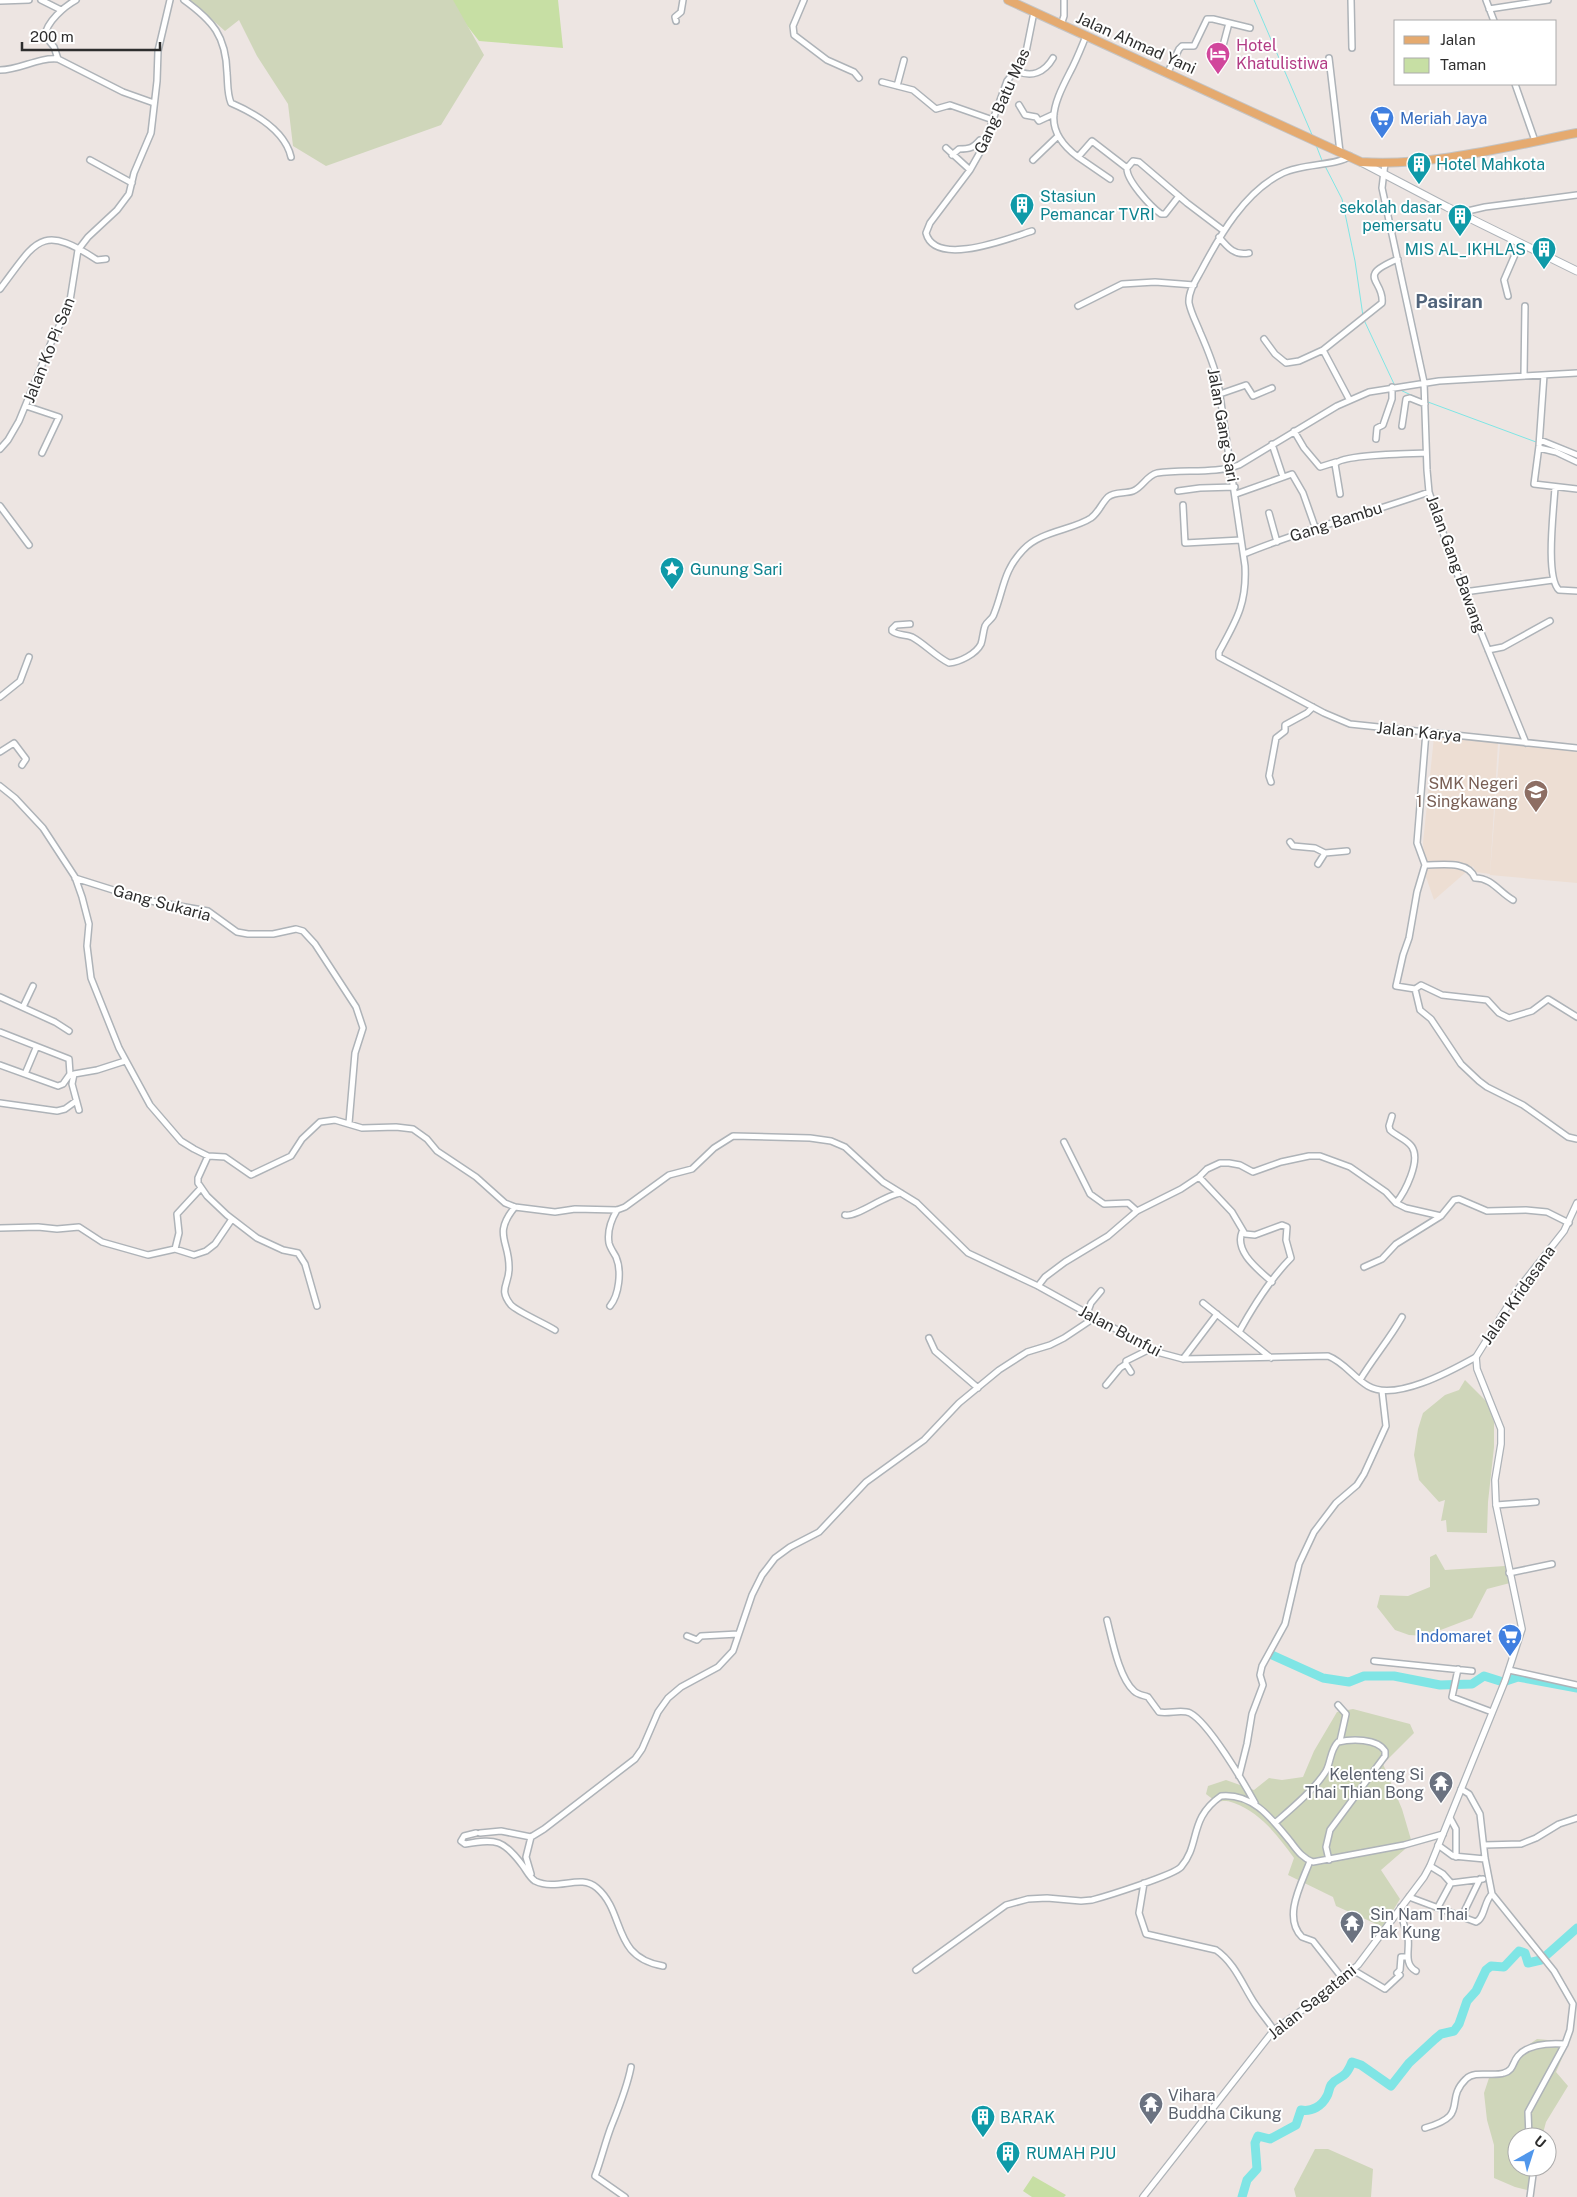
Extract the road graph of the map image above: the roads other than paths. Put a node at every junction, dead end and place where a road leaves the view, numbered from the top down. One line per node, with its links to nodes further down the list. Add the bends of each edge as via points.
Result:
1 (29, 0): 13 (street)
2 (41, 0): 15 (street)
3 (76, 0): 15 (street)
4 (170, 0): 36 (street, via 159,44)
5 (184, 0): 47 (street, via 207,17 221,40 226,52 231,103 248,111 283,138)
6 (682, 0): 18 (street)
7 (804, 0): 32 (street, via 793,26 794,35 827,60 854,72)
8 (1008, 0): 16 (main road, Jalan Ahmad Yani)
9 (1064, 0): 20 (street)
10 (1351, 0): 23 (street)
11 (1486, 0): 14 (street)
12 (1548, 0): 14 (street)
13 (0, 1)
14 (1490, 9): 17 (street)
15 (61, 10): 25 (street, via 45,33)
16 (1034, 12): 20 (main road, Jalan Ahmad Yani); 30 (street, Gang Batu Mas, via 1026,52)
17 (1494, 20)
18 (676, 21)
19 (1229, 23): 21 (street); 24 (street); 31 (street, via 1207,20 1194,46 1178,49)
20 (1061, 25): 22 (main road, Jalan Ahmad Yani)
21 (1250, 28)
22 (1086, 36): 31 (main road, Jalan Ahmad Yani); 38 (street, via 1060,90)
23 (1352, 48)
24 (1220, 57)
25 (58, 58): 29 (street); 36 (street, via 123,92)
26 (1053, 58): 30 (street, via 1046,68 1035,74)
27 (1329, 58): 45 (street)
28 (904, 60): 35 (street)
29 (0, 70)
30 (1016, 70): 39 (street, Gang Batu Mas, via 1007,81)
31 (1168, 72): 45 (main road, Jalan Ahmad Yani)
32 (859, 78)
33 (882, 82): 35 (street)
34 (1515, 85): 42 (street)
35 (897, 86): 39 (street, via 918,93 936,109 950,104)
36 (154, 103): 58 (street, via 152,133)
37 (1019, 106): 38 (street, via 1025,115 1039,121)
38 (1054, 114): 41 (street, via 1052,123)
39 (993, 120): 43 (street, Gang Batu Mas)
40 (1577, 132): 42 (main road); 50 (main road, via 1530,144)
41 (1058, 136): 48 (street); 52 (street)
42 (1534, 138): 50 (main road)
43 (986, 141): 46 (street, via 980,140 973,148 959,149); 55 (street, Gang Batu Mas)
44 (946, 148): 46 (street)
45 (1340, 152): 49 (main road, Jalan Ahmad Yani)
46 (952, 154): 55 (street)
47 (291, 156)
48 (1078, 157): 54 (street, via 1092,140); 57 (street)
49 (1356, 158): 50 (main road); 53 (main road); 56 (main road); 63 (street, Jalan Gang Sari, via 1295,168 1269,182 1244,205)
50 (1417, 158): 53 (main road)
51 (90, 160): 58 (street)
52 (1033, 160)
53 (1385, 163): 56 (street)
54 (1127, 168): 60 (street, via 1133,161 1139,162); 60 (street, via 1136,187 1161,214 1165,214)
55 (970, 170): 62 (street, Gang Batu Mas, via 930,223 926,233 929,242 944,248 972,249)
56 (1382, 175): 61 (main road); 69 (street, Jalan Gang Bawang)
57 (1110, 179)
58 (132, 183): 66 (street, via 124,201)
59 (1577, 195): 61 (street)
60 (1179, 196): 63 (street)
61 (1459, 213): 65 (main road)
62 (1032, 231)
63 (1224, 231): 64 (street, Jalan Gang Sari)
64 (1219, 238): 67 (street, via 1236,254); 71 (street, Jalan Gang Sari)
65 (1520, 243): 70 (main road); 73 (street, via 1504,280)
66 (78, 250): 68 (street, via 86,251 97,260); 72 (street, via 59,240 38,243); 87 (street, Jalan Ko Pi San, via 70,304)
67 (1249, 253)
68 (106, 259)
69 (1398, 259): 77 (street, via 1384,264 1375,274 1382,303); 81 (street, Jalan Gang Bawang)
70 (1577, 271)
71 (1194, 285): 74 (street, via 1122,284); 84 (street, Jalan Gang Sari, via 1191,309 1215,368)
72 (0, 290)
73 (1508, 296)
74 (1078, 306)
75 (1526, 306): 79 (street)
76 (1264, 339): 77 (street, via 1286,363)
77 (1323, 350): 85 (street)
78 (1577, 373): 80 (street)
79 (1524, 375): 80 (street); 81 (street)
80 (1544, 375): 91 (street)
81 (1424, 382): 82 (street); 86 (street, Jalan Gang Bawang)
82 (1393, 387): 85 (street); 90 (street, via 1390,406 1383,425 1377,428)
83 (1272, 388): 84 (street, via 1253,396 1246,385)
84 (1220, 394): 99 (street, Jalan Gang Sari)
85 (1349, 399): 89 (street)
86 (1425, 402): 88 (street, via 1406,399); 95 (street, Jalan Gang Bawang)
87 (26, 406): 93 (street, Jalan Ko Pi San, via 16,428); 94 (street, via 59,417)
88 (1402, 426)
89 (1294, 431): 92 (street); 97 (street, via 1320,467)
90 (1376, 439)
91 (1539, 443): 96 (street); 98 (street); 102 (street, via 1534,484)
92 (1272, 444): 99 (street); 100 (street)
93 (0, 449)
94 (42, 452)
95 (1426, 453): 97 (street, via 1360,457); 105 (street, Jalan Gang Bawang)
96 (1577, 455)
97 (1336, 462): 107 (street)
98 (1577, 462)
99 (1231, 468): 101 (street, Jalan Gang Sari); 120 (street, via 1151,475 1132,491 1108,497 1092,517 1054,531 1022,550 1002,583 994,616 986,624 980,645 960,660 949,663 914,638 892,632 896,625)
100 (1283, 477): 106 (street); 111 (street, via 1292,473)
101 (1235, 487): 104 (street); 106 (street, Jalan Gang Sari)
102 (1555, 487): 103 (street); 116 (street, via 1551,548)
103 (1577, 489)
104 (1178, 491)
105 (1429, 492): 111 (street, Gang Bambu); 118 (street, Jalan Gang Bawang)
106 (1236, 494): 112 (street, Jalan Gang Sari)
107 (1340, 494)
108 (1183, 505): 112 (street, via 1185,543)
109 (0, 506): 114 (street)
110 (1269, 513): 113 (street)
111 (1315, 527): 113 (street, Gang Bambu)
112 (1241, 540): 115 (street, Jalan Gang Sari)
113 (1277, 542): 115 (street, Gang Bambu)
114 (29, 545)
115 (1244, 554): 123 (street, Jalan Gang Sari, via 1246,579 1239,617 1218,654)
116 (1553, 580): 117 (street, via 1559,590); 118 (street)
117 (1577, 591)
118 (1464, 592): 121 (street, Jalan Gang Bawang)
119 (1550, 621): 121 (street, via 1503,647)
120 (910, 624)
121 (1488, 650): 127 (street, Jalan Gang Bawang)
122 (29, 657): 124 (street, via 20,681)
123 (1270, 684): 125 (street, Jalan Karya)
124 (0, 697)
125 (1313, 707): 126 (street, Jalan Karya, via 1350,724); 131 (street, via 1285,725 1285,732 1276,738 1269,776)
126 (1426, 732): 127 (street, Jalan Karya); 137 (street, via 1416,843)
127 (1526, 743): 128 (street, Jalan Karya)
128 (1577, 748)
129 (0, 752): 130 (street, via 14,743 26,759)
130 (22, 765)
131 (1271, 782)
132 (0, 786): 138 (street, via 43,828)
133 (1290, 842): 135 (street, via 1293,846 1315,848)
134 (1347, 851): 135 (street)
135 (1325, 853): 136 (street)
136 (1318, 864)
137 (1425, 865): 139 (street, via 1465,866 1475,878 1494,884); 141 (street, via 1410,938 1396,985)
138 (75, 878): 148 (street, via 88,924 91,978); 156 (street, Gang Sukaria, via 145,900 208,911 237,932 273,934 296,929 302,931 315,944 356,1006 364,1028 355,1053)
139 (1512, 900)
140 (33, 986): 143 (street)
141 (1415, 989): 144 (street, via 1421,985 1442,995 1486,1000 1509,1018 1532,1012 1548,999); 157 (street, via 1420,1010 1431,1019 1461,1064 1475,1078 1523,1104 1568,1137)
142 (0, 997): 143 (street)
143 (23, 1007): 145 (street)
144 (1577, 1017)
145 (69, 1031)
146 (0, 1032): 147 (street)
147 (36, 1048): 150 (street); 151 (street, via 69,1060)
148 (125, 1061): 151 (street); 159 (street, via 150,1106 181,1140)
149 (0, 1065): 150 (street)
150 (24, 1074): 151 (street, via 58,1086)
151 (72, 1074): 152 (street)
152 (76, 1101): 153 (street, via 57,1111); 154 (street)
153 (0, 1103)
154 (79, 1110)
155 (1392, 1116): 163 (street, via 1390,1130 1410,1145 1414,1153 1407,1188)
156 (349, 1123): 159 (street, via 335,1120 316,1125 291,1156 255,1174 248,1174 225,1157); 165 (street, via 362,1128 413,1129 453,1164)
157 (1577, 1139)
158 (1064, 1142): 167 (street, via 1090,1194 1104,1204 1128,1203)
159 (208, 1156): 161 (street, via 198,1178)
160 (1199, 1177): 163 (street, via 1220,1163 1237,1164 1253,1172 1282,1162 1320,1156 1350,1167); 167 (street); 173 (street, via 1232,1212)
161 (201, 1188): 170 (street); 174 (street, via 177,1214 179,1233)
162 (901, 1193): 166 (street, Jalan Bunfui, via 870,1172 846,1147 831,1141 733,1136 714,1148 692,1169 669,1175); 168 (street, via 853,1215); 177 (street, Jalan Bunfui, via 930,1214 968,1253)
163 (1396, 1203): 169 (street)
164 (1577, 1203): 171 (street, Jalan Kridasana)
165 (515, 1207): 166 (street, via 555,1212); 186 (street, via 507,1217 503,1235 509,1268 505,1296 514,1308)
166 (617, 1210): 181 (street, via 611,1219 609,1232 609,1245 618,1264 617,1296)
167 (1137, 1211): 177 (street, via 1108,1236 1045,1277)
168 (845, 1215)
169 (1441, 1216): 171 (street, via 1457,1199 1487,1211 1547,1212); 175 (street)
170 (232, 1219): 174 (street, via 221,1238 206,1250 194,1255); 180 (street, via 265,1243 298,1252 305,1264)
171 (1569, 1223): 190 (street, Jalan Kridasana, via 1506,1307)
172 (0, 1228): 174 (street, via 80,1227 102,1242 148,1255)
173 (1242, 1232): 176 (street, via 1240,1240 1249,1260); 176 (street, via 1255,1235 1287,1226 1286,1242 1291,1258)
174 (175, 1248)
175 (1364, 1267)
176 (1272, 1282): 187 (street, via 1260,1294)
177 (1038, 1286): 182 (street, Jalan Bunfui)
178 (1101, 1290): 182 (street)
179 (1203, 1303): 183 (street)
180 (317, 1306)
181 (610, 1306)
182 (1087, 1314): 185 (street, Jalan Bunfui)
183 (1217, 1314): 187 (street); 192 (street)
184 (1402, 1317): 195 (street)
185 (1094, 1318): 189 (street, Jalan Bunfui); 197 (street, via 1050,1345 1022,1354)
186 (555, 1330)
187 (1239, 1332): 191 (street)
188 (929, 1338): 197 (street, via 935,1351)
189 (1150, 1349): 192 (street, Jalan Bunfui); 193 (street, via 1129,1358)
190 (1476, 1357): 198 (street, via 1416,1384); 200 (street, Jalan Kridasana, via 1477,1369 1501,1428 1494,1480)
191 (1271, 1358): 192 (street, Jalan Bunfui); 195 (street, Jalan Bunfui, via 1328,1356 1338,1360)
192 (1183, 1359)
193 (1126, 1364): 194 (street); 196 (street)
194 (1131, 1372)
195 (1360, 1380): 198 (street, Jalan Bunfui)
196 (1106, 1385)
197 (978, 1388): 204 (street, via 924,1440 866,1482 819,1532 775,1558 752,1595)
198 (1382, 1391): 215 (street, via 1386,1427 1364,1474 1314,1532 1299,1564 1286,1624 1262,1666 1263,1685 1252,1714)
199 (1536, 1502): 200 (street)
200 (1496, 1505): 202 (street, Jalan Kridasana)
201 (1552, 1564): 202 (street)
202 (1509, 1573): 208 (street, Jalan Kridasana, via 1522,1623)
203 (1108, 1620): 215 (street, via 1117,1658 1129,1686 1148,1697 1159,1712 1185,1712 1196,1717)
204 (738, 1634): 205 (street, via 701,1636 697,1640); 222 (street, via 728,1658 668,1698 635,1759)
205 (687, 1636)
206 (1374, 1661): 207 (street)
207 (1458, 1669): 209 (street); 213 (street, via 1452,1697)
208 (1509, 1670): 210 (street, Jalan Kridasana); 211 (street)
209 (1472, 1671)
210 (1505, 1682): 213 (street, Jalan Sagatani)
211 (1577, 1685)
212 (1338, 1704): 214 (street, via 1346,1714)
213 (1492, 1712): 216 (street, Jalan Sagatani)
214 (1340, 1741): 220 (street, via 1333,1748 1322,1776); 227 (street, via 1376,1744 1383,1747 1386,1754 1330,1830 1326,1847)
215 (1239, 1776): 217 (street)
216 (1462, 1789): 218 (street, Jalan Sagatani); 224 (street, via 1475,1802 1480,1814)
217 (1255, 1803): 220 (street); 233 (street, via 1240,1797 1220,1796 1201,1816 1181,1868)
218 (1450, 1818): 221 (street, Jalan Sagatani); 225 (street, via 1456,1829)
219 (1577, 1818): 224 (street, via 1521,1844)
220 (1275, 1823): 228 (street)
221 (1443, 1834): 223 (street, Jalan Sagatani); 227 (street)
222 (531, 1837): 232 (street, via 526,1857); 232 (street, via 500,1831 464,1836 461,1841 465,1844 491,1840 505,1844)
223 (1438, 1845): 225 (street); 229 (street, Jalan Sagatani)
224 (1484, 1845): 226 (street)
225 (1456, 1857): 226 (street)
226 (1485, 1859): 230 (street)
227 (1329, 1860): 228 (street)
228 (1310, 1861): 245 (street, via 1293,1909 1294,1926 1302,1938 1313,1941)
229 (1430, 1866): 234 (street); 236 (street, Jalan Sagatani)
230 (1489, 1878): 231 (street); 235 (street)
231 (1480, 1879): 234 (street); 239 (street)
232 (533, 1880): 241 (street, via 562,1886 574,1882 592,1884 607,1899 627,1945 650,1964)
233 (1144, 1882): 242 (street, via 1092,1900 1047,1898 1006,1904); 247 (street, via 1139,1914 1145,1933 1221,1953)
234 (1451, 1883): 238 (street)
235 (1492, 1894): 239 (street, via 1479,1921 1473,1922); 246 (street, via 1554,1971)
236 (1409, 1897): 237 (street, Jalan Sagatani); 238 (street)
237 (1401, 1907): 240 (street); 243 (street, Jalan Sagatani)
238 (1438, 1907): 239 (street)
239 (1462, 1916)
240 (1408, 1957): 243 (street, via 1401,1957 1397,1973 1400,1975 1385,1989); 244 (street)
241 (663, 1966)
242 (916, 1970)
243 (1353, 1970): 245 (street, Jalan Sagatani)
244 (1416, 1971)
245 (1343, 1979): 247 (street, Jalan Sagatani)
246 (1575, 2008): 248 (street)
247 (1274, 2030): 254 (street, Jalan Sagatani)
248 (1565, 2044): 250 (street, via 1530,2106); 251 (street, via 1540,2044 1520,2055 1513,2068 1506,2072 1469,2077 1457,2095 1452,2114 1441,2123)
249 (631, 2067): 253 (street, via 625,2094 595,2176)
250 (1528, 2127)
251 (1425, 2128)
252 (1533, 2177): 255 (street)
253 (625, 2197)
254 (1143, 2197)
255 (1530, 2197)

